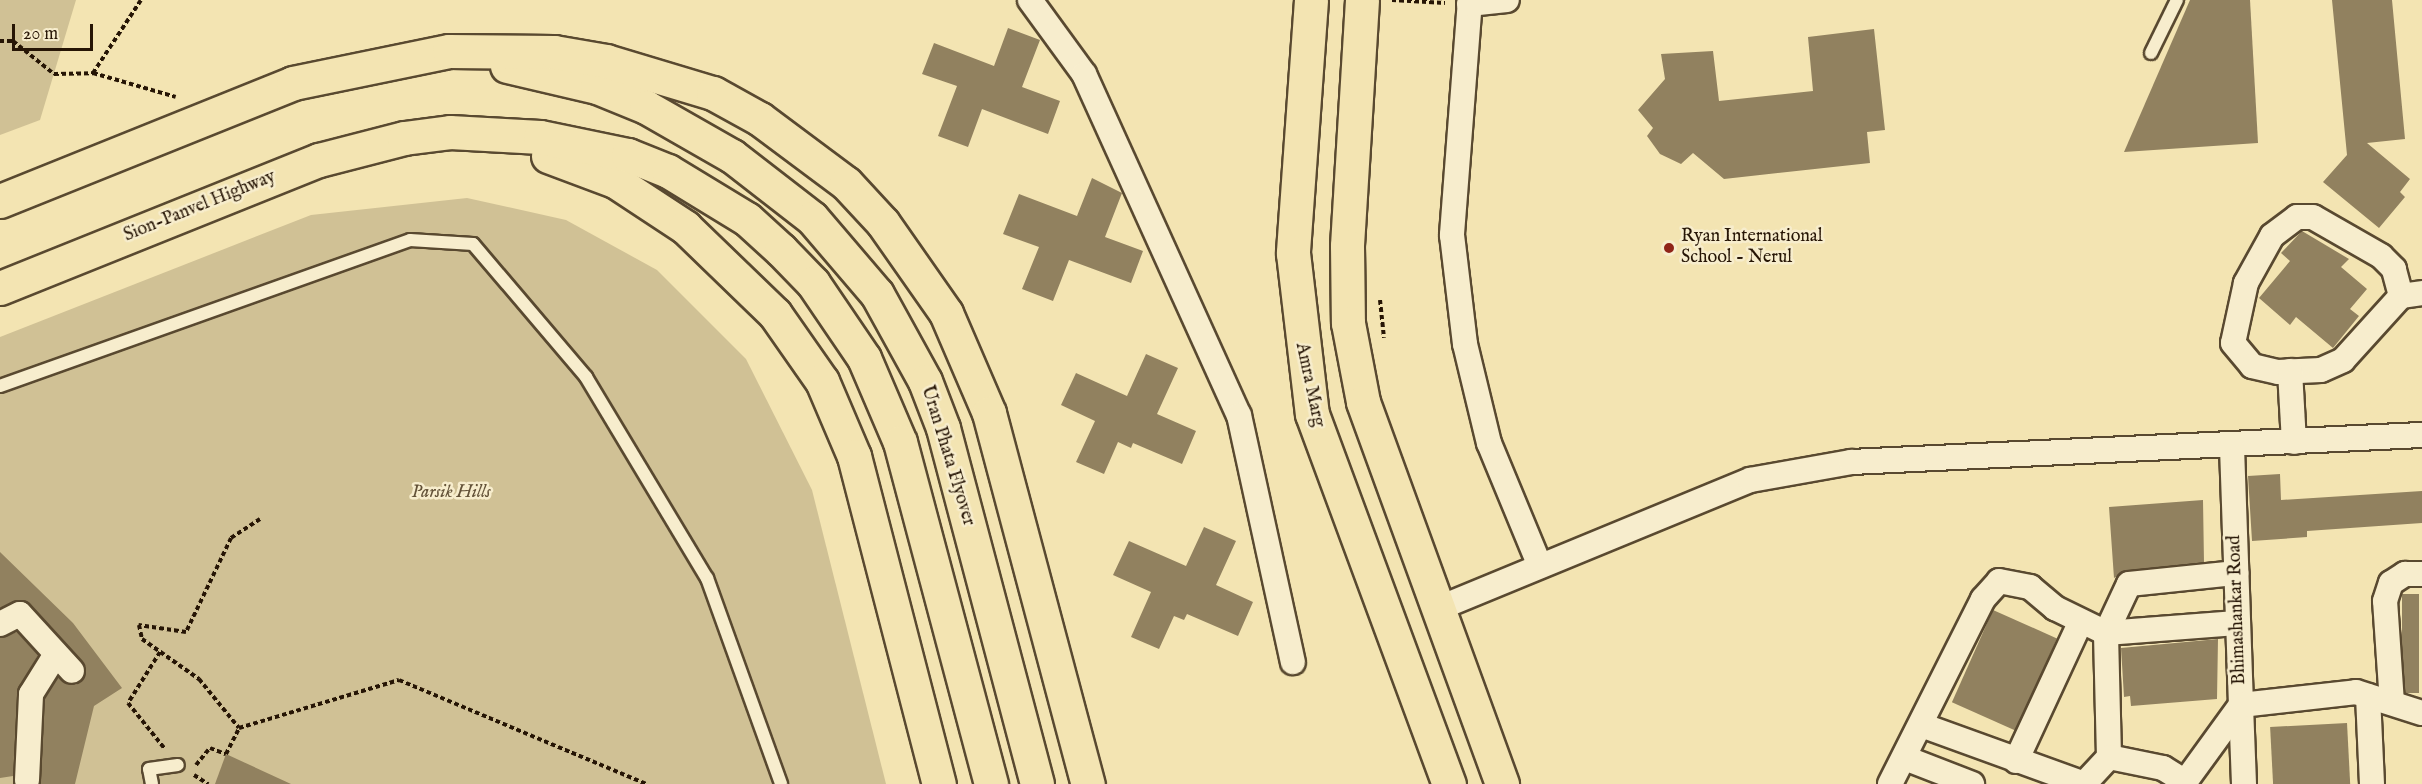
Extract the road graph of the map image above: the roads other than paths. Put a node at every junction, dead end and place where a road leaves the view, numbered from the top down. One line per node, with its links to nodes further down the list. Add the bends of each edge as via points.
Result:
1 (1030, 0): 26 (street, via 1084,74 1239,415)
2 (1311, 0): 44 (highway, Amra Marg, via 1293,253 1312,414)
3 (1507, 0): 5 (street)
4 (2177, 0): 7 (lane)
5 (1469, 2): 18 (street, via 1452,235 1466,344 1490,442)
6 (1374, 6): 21 (highway, via 1347,246 1348,323 1363,402)
7 (2151, 53)
8 (395, 61): 10 (highway, via 293,84); 42 (highway, Uran Phata Flyover, via 450,60 548,75 637,103 774,185 812,218 858,270 903,336 943,428); 43 (highway, via 497,49 554,52 657,75 713,93 760,119 804,147 853,191 916,267 969,362 989,413)
9 (404, 138): 11 (highway, Sion-Panvel Highway, via 318,160); 40 (highway, via 537,152 615,181 685,227 776,314 822,381 854,456); 41 (highway, via 450,132 540,137 628,155 668,171 747,219 820,292 864,358 900,442)
10 (0, 201)
11 (0, 288)
12 (2412, 294): 13 (street, via 2343,360 2321,370); 13 (street, via 2381,256 2313,217 2284,223 2246,283 2234,343 2252,366)
13 (2290, 371): 16 (street)
14 (0, 386): 39 (lane, via 410,240 473,244 586,377 707,578)
15 (2422, 435): 16 (street)
16 (2294, 442): 17 (street)
17 (2232, 446): 18 (street, via 1851,462 1750,480); 19 (street, Bhimashankar Road)
18 (1540, 566): 21 (street)
19 (2236, 573): 23 (street, Bhimashankar Road); 25 (street, via 2129,584)
20 (2422, 574): 28 (street, via 2405,574 2391,583 2385,601)
21 (1437, 609): 45 (highway)
22 (2081, 621): 25 (street); 31 (street, via 2030,587 1999,581 1983,599); 34 (street)
23 (2237, 623): 25 (street); 29 (street, Bhimashankar Road)
24 (0, 624): 36 (street, via 20,614 64,662 31,694)
25 (2106, 633): 32 (street)
26 (1293, 662)
27 (2368, 696): 28 (street); 29 (street, via 2356,692); 50 (street)
28 (2392, 703): 30 (street)
29 (2241, 705): 37 (street, Bhimashankar Road); 49 (street)
30 (2422, 713)
31 (1924, 726): 33 (street); 34 (street)
32 (2109, 757): 37 (street, Bhimashankar Road, via 2163,768); 48 (street)
33 (1905, 758): 46 (street); 47 (street)
34 (2016, 761): 48 (street)
35 (178, 765): 38 (lane, via 148,770)
36 (27, 780)
37 (2186, 783)
38 (152, 784)
39 (782, 784)
40 (939, 784)
41 (991, 784)
42 (1037, 784)
43 (1088, 784)
44 (1449, 784)
45 (1503, 784)
46 (1890, 784)
47 (1972, 784)
48 (2084, 784)
49 (2244, 784)
50 (2372, 784)

